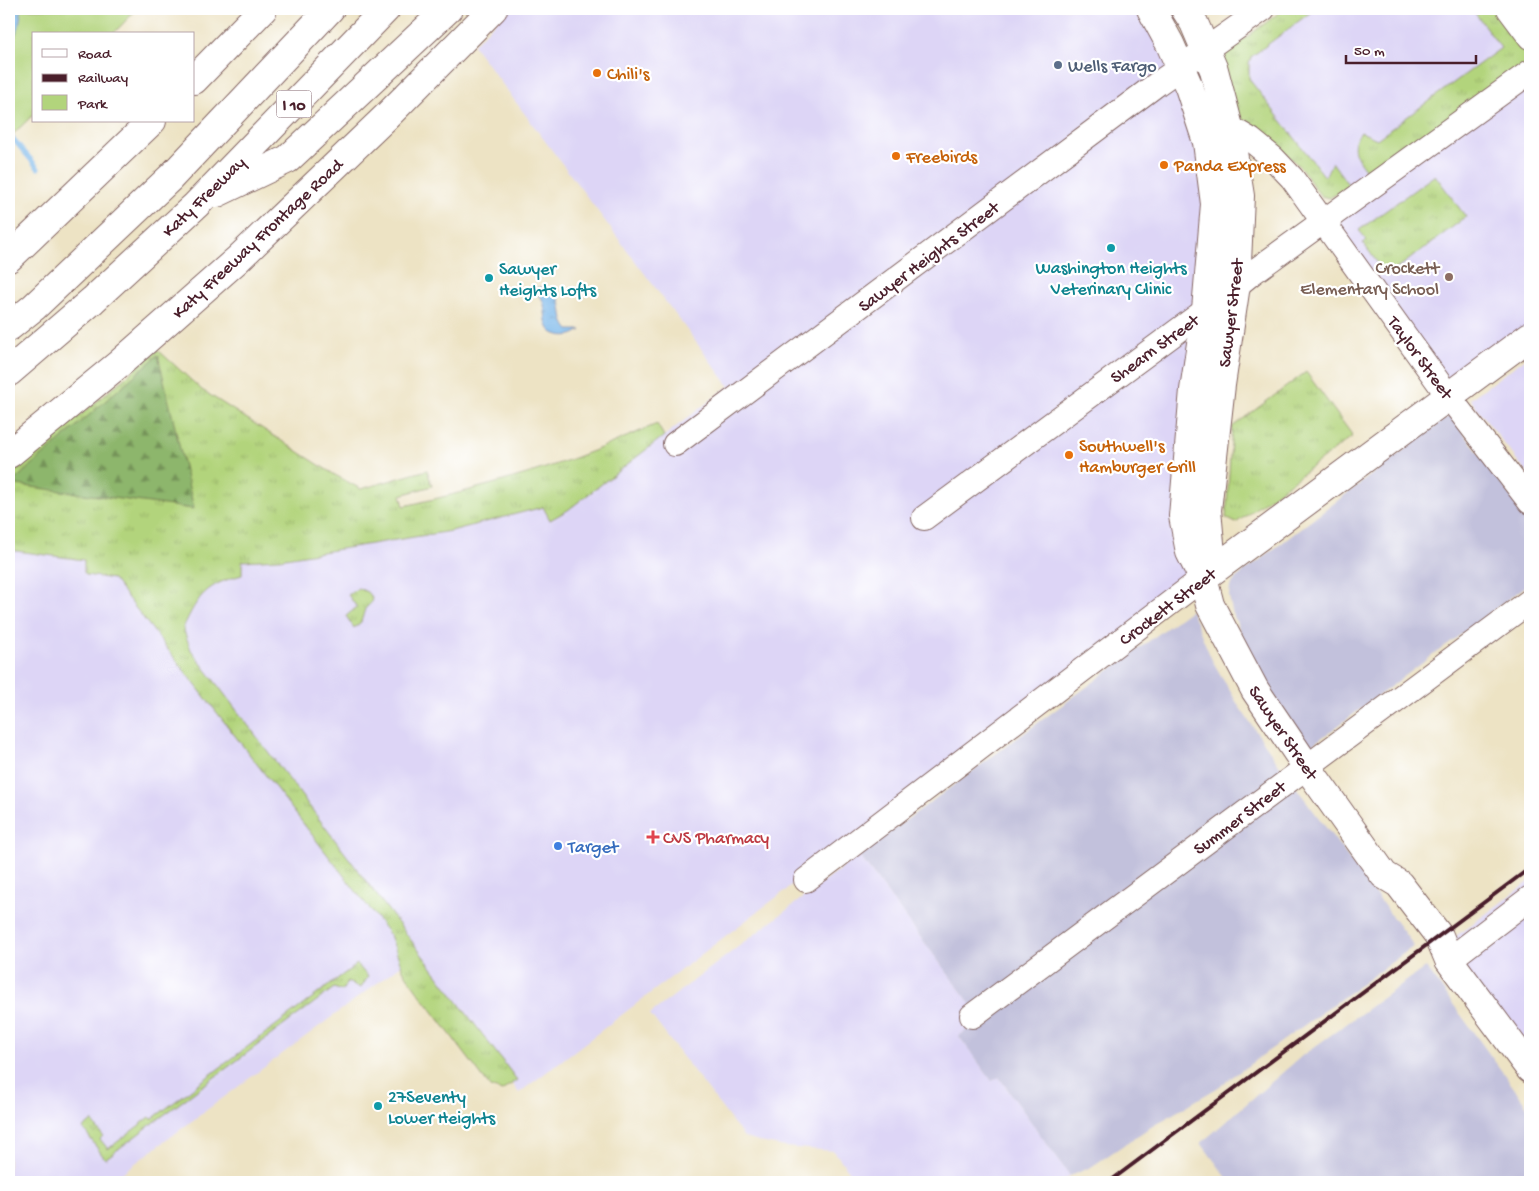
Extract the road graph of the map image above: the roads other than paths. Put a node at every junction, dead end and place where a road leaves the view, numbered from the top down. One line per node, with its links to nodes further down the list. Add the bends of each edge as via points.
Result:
1 (263, 9): 14 (main road)
2 (330, 9): 17 (main road)
3 (386, 9): 18 (main road, Katy Freeway / I 10)
4 (448, 9): 18 (main road, via 288,159)
5 (493, 9): 29 (main road, Katy Freeway Frontage Road, via 238,259 120,363)
6 (1151, 9): 12 (main road)
7 (1185, 9): 11 (main road)
8 (1263, 9): 11 (street, Sawyer Heights Street)
9 (1509, 9): 10 (street)
10 (1530, 37)
11 (1206, 50): 12 (street, Sawyer Heights Street); 15 (main road, Sawyer Street)
12 (1180, 67): 23 (main road, Sawyer Street, via 1207,142 1215,204); 28 (street, Sawyer Heights Street)
13 (1530, 72): 19 (street, Shearn Street)
14 (195, 79)
15 (1230, 127): 19 (street, Taylor Street, via 1273,158 1292,178); 21 (main road, Sawyer Street, via 1240,196)
16 (144, 129): 20 (main road)
17 (166, 172): 22 (main road); 24 (main road, via 34,307)
18 (199, 202): 26 (main road, Katy Freeway / I 10)
19 (1322, 222): 21 (street, Shearn Street); 27 (street, Taylor Street)
20 (9, 258)
21 (1236, 285): 23 (street, Shearn Street); 32 (main road, Sawyer Street, via 1221,385 1208,510 1211,554)
22 (9, 306)
23 (1206, 310): 31 (street, Shearn Street); 32 (main road, Sawyer Street, via 1194,390 1183,516 1190,552)
24 (9, 327)
25 (1530, 336): 27 (main road, Crockett Street)
26 (9, 372)
27 (1449, 397): 30 (street, Taylor Street); 32 (main road, Crockett Street)
28 (675, 444)
29 (9, 454)
30 (1530, 502)
31 (924, 518)
32 (1203, 578): 34 (main road, Sawyer Street, via 1210,605 1246,674); 35 (street, Crockett Street)
33 (1530, 601): 34 (street, Summer Street)
34 (1307, 767): 37 (main road, Sawyer Street, via 1384,874 1399,884 1439,936); 38 (street, Summer Street)
35 (806, 880)
36 (1530, 898): 37 (street)
37 (1449, 960): 39 (main road, Sawyer Street)
38 (972, 1016)
39 (1530, 1069)

